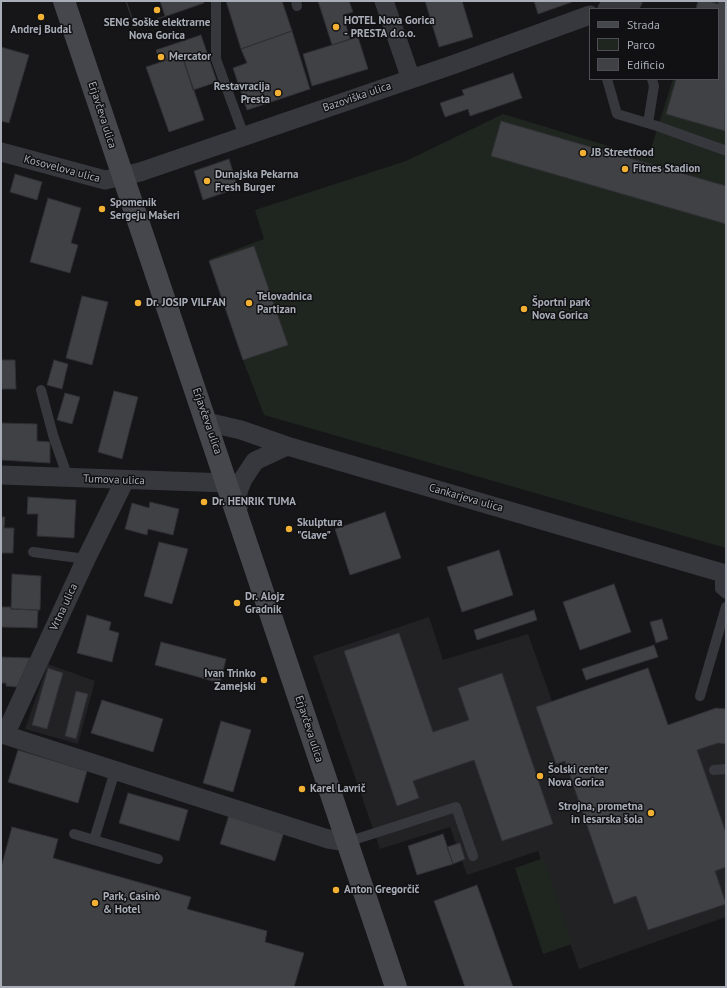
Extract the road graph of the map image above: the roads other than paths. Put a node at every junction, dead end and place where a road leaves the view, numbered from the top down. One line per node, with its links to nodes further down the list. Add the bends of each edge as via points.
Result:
1 (64, 1): 14 (main road, Erjavčeva ulica)
2 (216, 1): 11 (lane, via 216,59)
3 (384, 1): 7 (street)
4 (633, 1): 5 (street)
5 (610, 8)
6 (589, 19): 7 (street, Bazoviška ulica)
7 (410, 79): 11 (street, Bazoviška ulica)
8 (607, 80): 10 (lane, via 617,114)
9 (652, 80): 10 (lane, via 654,86)
10 (648, 123): 12 (lane)
11 (244, 136): 14 (street, Bazoviška ulica)
12 (724, 150)
13 (1, 152): 14 (street, Kosovelova ulica, via 105,180)
14 (123, 176): 16 (main road, Erjavčeva ulica)
15 (41, 390): 19 (lane)
16 (207, 422): 17 (street, Cankarjeva ulica); 21 (main road, Erjavčeva ulica)
17 (287, 446): 22 (street, via 255,461 238,491); 25 (street, Cankarjeva ulica)
18 (1, 475): 19 (street, Tumova ulica)
19 (68, 478): 20 (street, Tumova ulica)
20 (125, 480): 21 (street, Tumova ulica); 24 (street, Vrtna ulica)
21 (228, 483): 22 (main road, Erjavčeva ulica)
22 (238, 512): 34 (main road, Erjavčeva ulica)
23 (33, 552): 24 (lane)
24 (86, 559): 31 (street, Vrtna ulica, via 6,735)
25 (723, 573): 26 (lane, via 720,589)
26 (726, 594)
27 (726, 607): 28 (lane)
28 (700, 696)
29 (726, 769): 30 (lane)
30 (714, 770)
31 (115, 771): 33 (lane); 34 (street, via 328,839)
32 (74, 834): 33 (lane)
33 (94, 840): 36 (lane)
34 (347, 842): 35 (lane, via 456,807); 37 (main road, Erjavčeva ulica)
35 (473, 856)
36 (158, 859)
37 (396, 987)

